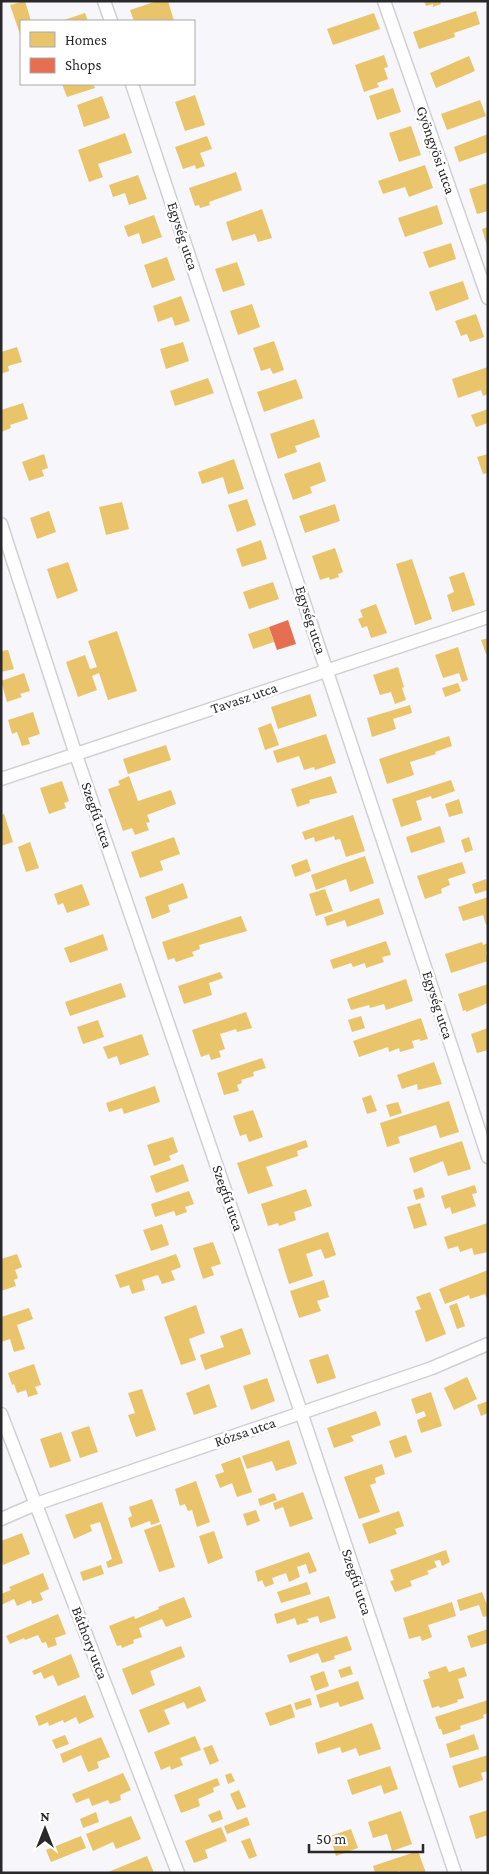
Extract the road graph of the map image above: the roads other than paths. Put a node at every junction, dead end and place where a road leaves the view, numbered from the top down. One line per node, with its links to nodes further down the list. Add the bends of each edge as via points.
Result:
1 (104, 1): 3 (street)
2 (384, 1): 5 (street, Gyöngyösi utca)
3 (111, 20)
4 (132, 85): 8 (street, Egység utca)
5 (488, 298)
6 (1, 524): 9 (street, Szegfű utca)
7 (488, 617): 8 (street, Tavasz utca)
8 (327, 670): 9 (street, Tavasz utca); 11 (street, Egység utca)
9 (76, 755): 10 (street, Tavasz utca); 13 (street, Szegfű utca)
10 (1, 780)
11 (488, 1157)
12 (488, 1344): 13 (street, Rózsa utca, via 432,1368)
13 (301, 1412): 15 (street, Rózsa utca); 18 (street, Szegfű utca)
14 (1, 1414): 15 (street, Báthory utca)
15 (36, 1504): 16 (street, Rózsa utca); 17 (street, Báthory utca)
16 (1, 1519)
17 (178, 1873)
18 (455, 1873)

